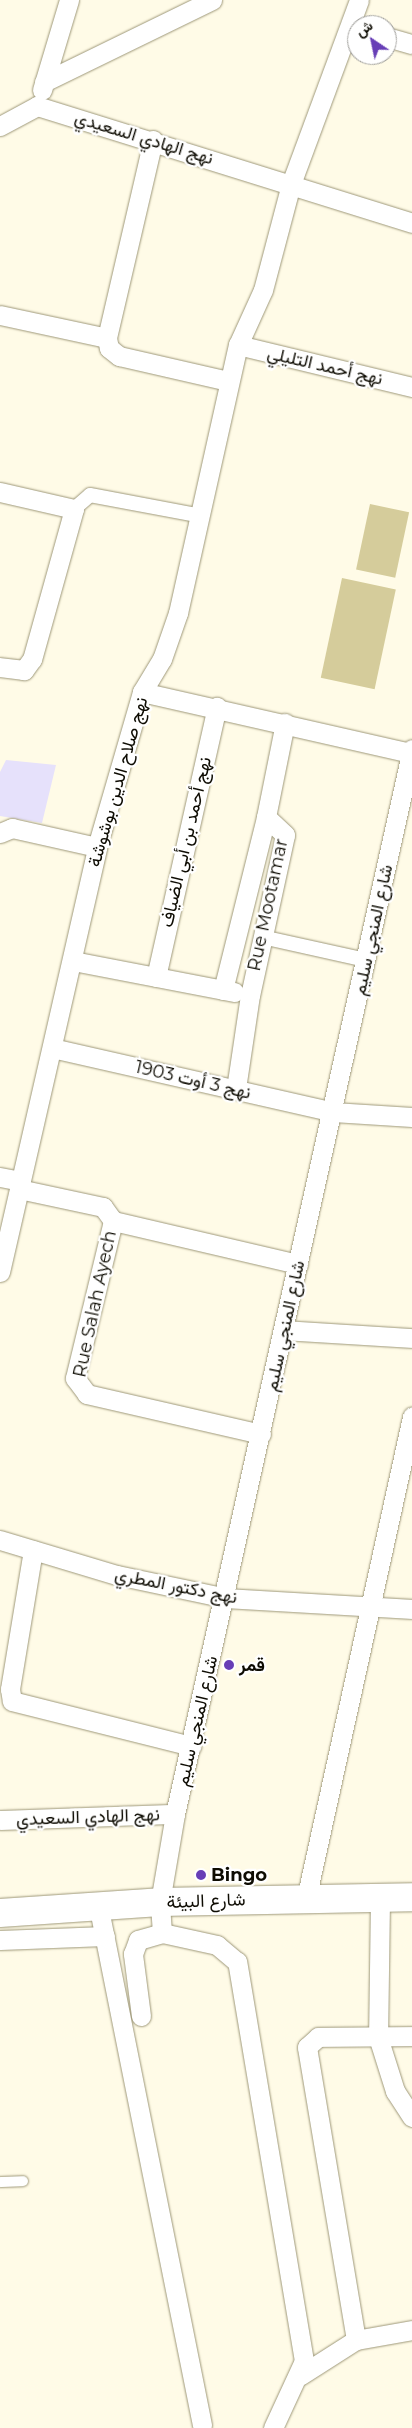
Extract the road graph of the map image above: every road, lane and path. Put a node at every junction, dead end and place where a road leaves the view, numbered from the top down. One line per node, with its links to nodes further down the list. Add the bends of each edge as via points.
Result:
1 (69, 0): 8 (street)
2 (212, 0): 8 (street)
3 (359, 0): 4 (street, نهج صلاح الدين بوشوشة)
4 (356, 15)
5 (397, 39): 7 (street)
6 (347, 44): 12 (street, نهج صلاح الدين بوشوشة)
7 (412, 44)
8 (44, 82): 9 (street)
9 (37, 106): 10 (street); 11 (street, نهج الهادي السعيدي)
10 (0, 126)
11 (153, 140): 12 (street, نهج الهادي السعيدي); 15 (street)
12 (291, 184): 13 (street, نهج الهادي السعيدي); 16 (street, نهج صلاح الدين بوشوشة, via 263,290)
13 (412, 223)
14 (0, 315): 15 (street)
15 (107, 338): 17 (street, via 109,348 120,356)
16 (238, 345): 17 (street, نهج صلاح الدين بوشوشة); 18 (street, نهج أحمد التليلي)
17 (228, 381): 21 (street, نهج صلاح الدين بوشوشة)
18 (412, 386)
19 (0, 492): 20 (street)
20 (74, 509): 21 (street, via 90,495); 22 (street, via 32,659 24,670)
21 (197, 515): 23 (street, نهج صلاح الدين بوشوشة, via 178,613 162,658)
22 (0, 667)
23 (142, 692): 24 (street); 29 (street, نهج صلاح الدين بوشوشة)
24 (217, 707): 25 (street); 33 (street, نهج أحمد بن أبي الضياف)
25 (285, 723): 26 (street); 27 (street)
26 (412, 751): 31 (street, شارع المنجي سليم)
27 (266, 817): 30 (street, Rue Mootamar, via 283,828 285,836); 34 (street, Rue Mootamar)
28 (0, 833): 29 (street, via 12,828)
29 (97, 847): 32 (street, نهج صلاح الدين بوشوشة)
30 (262, 937): 31 (street); 35 (street, Rue Mootamar)
31 (366, 960): 38 (street, شارع المنجي سليم)
32 (73, 962): 33 (street); 36 (street, نهج صلاح الدين بوشوشة)
33 (156, 977): 34 (street)
34 (223, 990): 35 (street)
35 (250, 995): 37 (street, Rue Mootamar)
36 (52, 1048): 37 (street, نهج 3 أوت 1903); 41 (street, نهج صلاح الدين بوشوشة)
37 (236, 1090): 38 (street, نهج 3 أوت 1903)
38 (333, 1112): 39 (street, نهج 3 أوت 1903); 43 (street, شارع المنجي سليم)
39 (412, 1117)
40 (0, 1177): 41 (street)
41 (20, 1185): 42 (street, via 103,1207); 44 (street, نهج صلاح الدين بوشوشة)
42 (113, 1221): 43 (street, Rue Salah Ayech); 48 (street, Rue Salah Ayech, via 77,1385 87,1394)
43 (298, 1264): 45 (street, شارع المنجي سليم)
44 (0, 1272)
45 (284, 1330): 46 (street); 48 (street, شارع المنجي سليم)
46 (412, 1338)
47 (412, 1417): 52 (street)
48 (261, 1434): 51 (street, شارع المنجي سليم)
49 (0, 1540): 50 (street, نهج دكتور المطري)
50 (33, 1550): 51 (street, نهج دكتور المطري, via 117,1575); 54 (street, via 10,1689 12,1701)
51 (226, 1598): 52 (street, نهج دكتور المطري); 54 (street, شارع المنجي سليم)
52 (371, 1606): 53 (street, نهج دكتور المطري); 58 (street)
53 (412, 1609)
54 (191, 1746): 55 (street, شارع المنجي سليم)
55 (175, 1814): 56 (street, نهج الهادي السعيدي); 60 (street, شارع المنجي سليم)
56 (0, 1820)
57 (412, 1898): 59 (main road, شارع البيئة)
58 (306, 1899): 59 (main road, شارع البيئة); 60 (main road, شارع البيئة)
59 (380, 1899): 68 (street)
60 (160, 1902): 61 (main road, شارع البيئة); 63 (street, شارع المنجي سليم)
61 (99, 1909): 62 (main road, شارع البيئة); 64 (street)
62 (0, 1913)
63 (162, 1933): 66 (street, via 144,1936 136,1944); 74 (street, via 217,1945 237,1962 303,2347)
64 (105, 1936): 65 (street); 75 (street)
65 (0, 1940)
66 (141, 2016)
67 (412, 2036): 68 (street)
68 (378, 2038): 69 (street, via 395,2091); 73 (street, via 318,2037 307,2046)
69 (412, 2117)
70 (23, 2181): 71 (lane)
71 (0, 2182)
72 (412, 2330): 73 (street)
73 (356, 2340): 74 (street)
74 (301, 2375): 76 (street)
75 (202, 2425)
76 (274, 2428)

